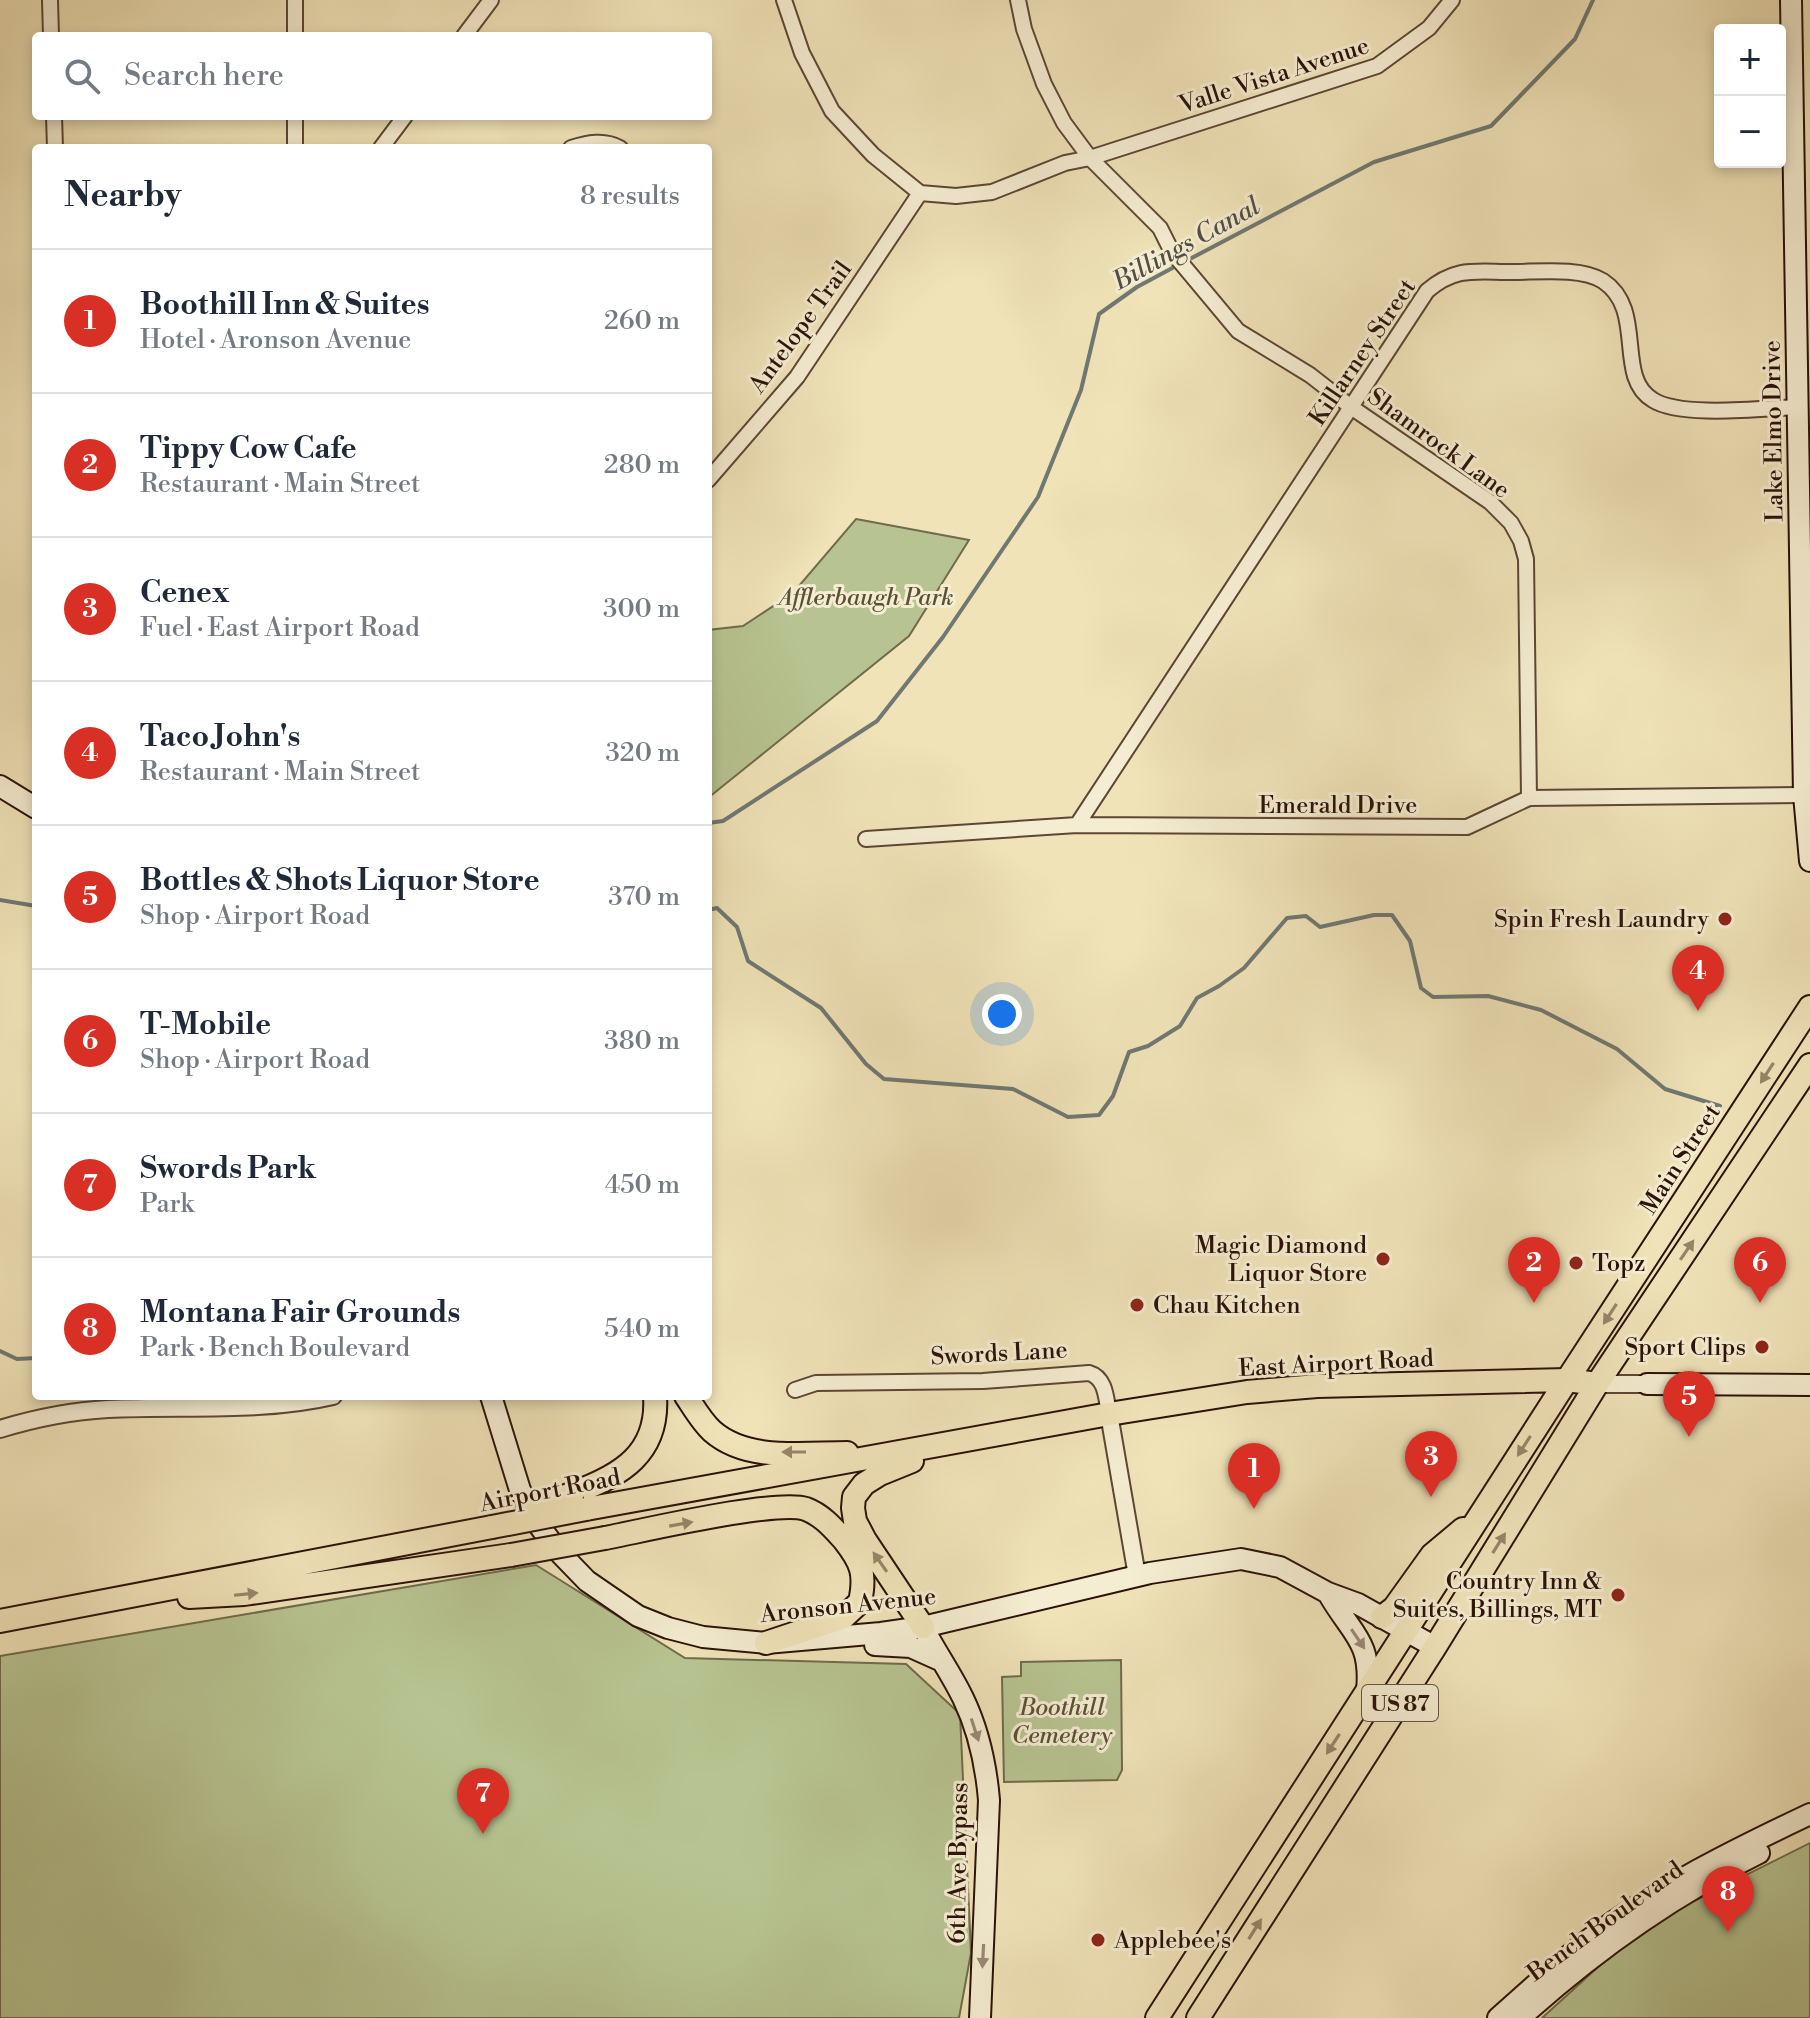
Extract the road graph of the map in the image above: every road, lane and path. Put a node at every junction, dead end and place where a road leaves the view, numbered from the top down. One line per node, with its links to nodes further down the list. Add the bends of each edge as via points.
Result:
1 (50, 0): 8 (street)
2 (295, 0): 9 (street)
3 (491, 0): 10 (street)
4 (784, 0): 20 (street, via 802,53 832,111 873,155)
5 (1018, 0): 19 (street, via 1044,84)
6 (1452, 0): 19 (street, Valle Vista Avenue, via 1429,28 1377,66)
7 (1791, 0): 22 (main road, Lake Elmo Drive)
8 (51, 32)
9 (295, 32)
10 (467, 32)
11 (54, 120): 14 (street)
12 (295, 120): 15 (street)
13 (402, 120): 16 (street)
14 (55, 144)
15 (295, 144)
16 (384, 144)
17 (587, 144): 18 (street)
18 (614, 144)
19 (1090, 158): 20 (street, Valle Vista Avenue, via 992,192); 21 (street, Shamrock Lane, via 1160,228 1172,252 1238,331)
20 (920, 193): 23 (street, Antelope Trail, via 797,377)
21 (1351, 407): 22 (street, Killarney Street, via 1427,291 1444,276 1468,271 1571,272 1603,281 1621,301 1633,368 1639,386 1652,400 1699,410); 26 (street, Shamrock Lane, via 1490,502 1521,541 1526,559); 28 (street, Killarney Street)
22 (1798, 407): 25 (main road, Lake Elmo Drive)
23 (712, 475)
24 (0, 786): 27 (main road)
25 (1804, 795): 26 (street, Emerald Drive); 30 (main road, Lake Elmo Drive)
26 (1529, 798): 28 (street, Emerald Drive, via 1467,827)
27 (32, 806)
28 (1077, 825): 29 (street, Emerald Drive)
29 (866, 839)
30 (1810, 861)
31 (1810, 1007): 33 (main road, Main Street / US 87, one-way to 33)
32 (1810, 1065): 34 (main road, US 87, one-way to 32)
33 (1567, 1380): 34 (main road); 42 (main road, East Airport Road, via 1317,1386); 47 (main road, US 87, one-way to 47)
34 (1597, 1384): 35 (street); 56 (main road, US 87, one-way to 34)
35 (1647, 1384): 36 (main road)
36 (1810, 1385)
37 (795, 1390): 42 (street, Swords Lane, via 816,1383 983,1381 1089,1373 1103,1384)
38 (298, 1400): 43 (street, via 237,1407 106,1409 45,1416)
39 (492, 1400): 55 (main road, Aronson Avenue, via 520,1490 538,1524 587,1581 638,1616 668,1628)
40 (655, 1400): 46 (main road, via 655,1423 643,1449)
41 (689, 1400): 45 (main road, one-way to 41, via 752,1451 712,1431)
42 (1109, 1414): 44 (main road, Airport Road); 48 (street, Swords Lane)
43 (0, 1429)
44 (958, 1442): 45 (main road, Airport Road); 53 (main road, one-way to 44, via 865,1540 855,1521 854,1497 880,1474)
45 (900, 1453): 46 (main road, Airport Road)
46 (580, 1501): 50 (main road, Airport Road, bridge, via 492,1527)
47 (1477, 1519): 51 (main road, via 1432,1555); 54 (main road, US 87)
48 (1137, 1576): 49 (main road, Aronson Avenue, via 1241,1559 1280,1567); 53 (main road, Aronson Avenue)
49 (1328, 1593): 51 (main road, Aronson Avenue); 58 (main road, Aronson Avenue, one-way to 58, via 1366,1653)
50 (112, 1600): 52 (main road, Airport Road); 55 (main road, one-way to 55, bridge, via 244,1594 424,1570 761,1509 803,1508 824,1519 846,1543 863,1572 860,1602 844,1617)
51 (1382, 1617): 54 (main road, Aronson Avenue)
52 (0, 1621)
53 (923, 1627): 55 (main road, Aronson Avenue); 57 (main road, 6th Ave Bypass)
54 (1406, 1632): 56 (main road, Aronson Avenue); 58 (main road, US 87)
55 (766, 1643): 57 (main road, via 900,1644)
56 (1435, 1647): 63 (main road, US 87, one-way to 56)
57 (940, 1660): 61 (main road, 6th Ave Bypass, one-way to 61, via 976,1730 987,1776)
58 (1367, 1691): 62 (main road, US 87, one-way to 62)
59 (1810, 1814): 64 (main road, via 1703,1866 1625,1914)
60 (1810, 1829): 65 (main road, Bench Boulevard, via 1681,1895 1580,1966)
61 (980, 2018)
62 (1157, 2018)
63 (1198, 2018)
64 (1498, 2018)
65 (1520, 2018)

